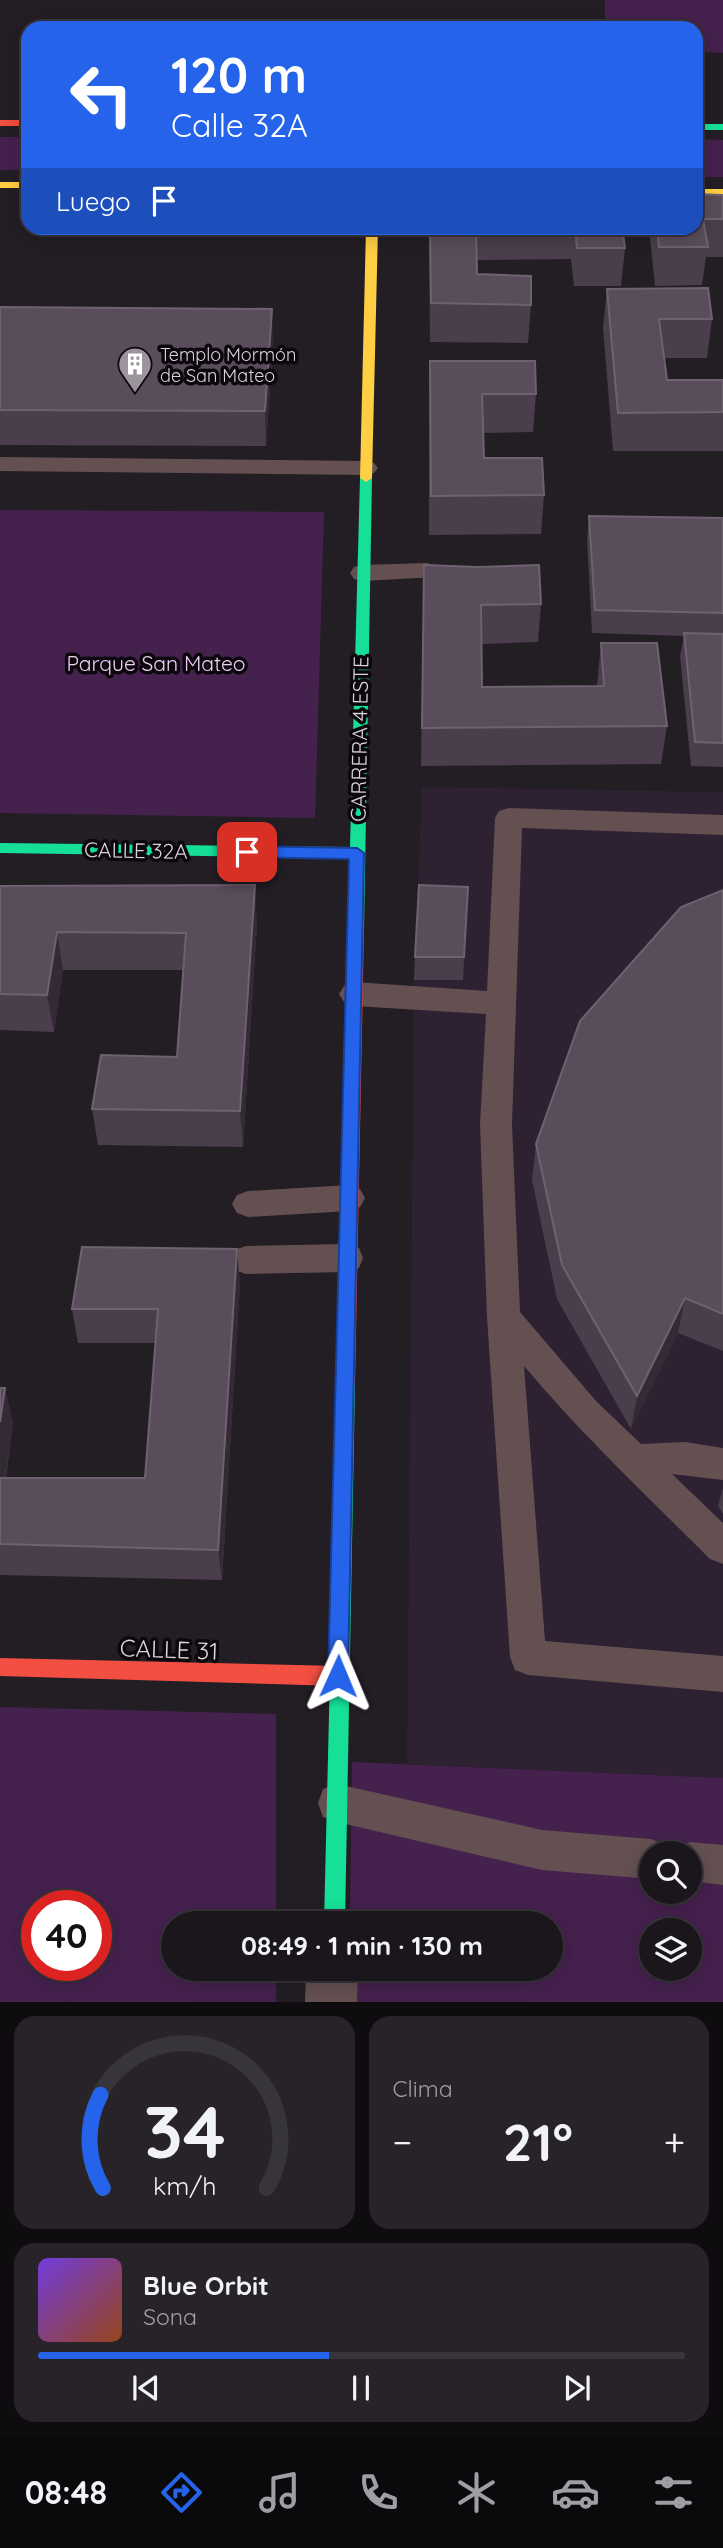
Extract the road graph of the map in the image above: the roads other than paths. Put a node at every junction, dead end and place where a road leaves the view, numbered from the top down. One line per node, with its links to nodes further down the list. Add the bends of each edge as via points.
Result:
1 (0, 123): 2 (street)
2 (21, 123)
3 (703, 127): 4 (street)
4 (723, 127)
5 (0, 185): 6 (street)
6 (21, 185)
7 (703, 192): 8 (street)
8 (723, 192)
9 (372, 235): 11 (street, CARRERA 4 ESTE)
10 (0, 464): 11 (lane)
11 (366, 468): 13 (street, CARRERA 4 ESTE)
12 (426, 572): 13 (lane)
13 (363, 573): 16 (street, CARRERA 4 ESTE)
14 (723, 825): 18 (lane, via 509,818)
15 (0, 848): 16 (street, CALLE 32A)
16 (357, 853): 17 (street, CARRERA 4 ESTE)
17 (354, 993): 18 (lane); 19 (street, CARRERA 4 ESTE)
18 (502, 1003): 23 (lane, via 496,1124)
19 (349, 1198): 20 (lane); 21 (street, CARRERA 4 ESTE)
20 (248, 1204)
21 (347, 1258): 22 (lane); 29 (street, CARRERA 4 ESTE)
22 (246, 1260)
23 (505, 1317): 24 (lane, via 584,1412); 28 (lane, via 528,1657)
24 (631, 1460): 25 (lane, via 685,1458); 26 (lane)
25 (723, 1464)
26 (723, 1547)
27 (0, 1667): 29 (street, CALLE 31)
28 (723, 1674)
29 (338, 1676): 30 (street, CARRERA 4 ESTE)
30 (337, 1803): 31 (lane, via 542,1850); 34 (street, CARRERA 4 ESTE)
31 (639, 1858)
32 (702, 1863): 33 (lane)
33 (723, 1865)
34 (334, 1911)
35 (332, 1981): 36 (street)
36 (331, 2002)

